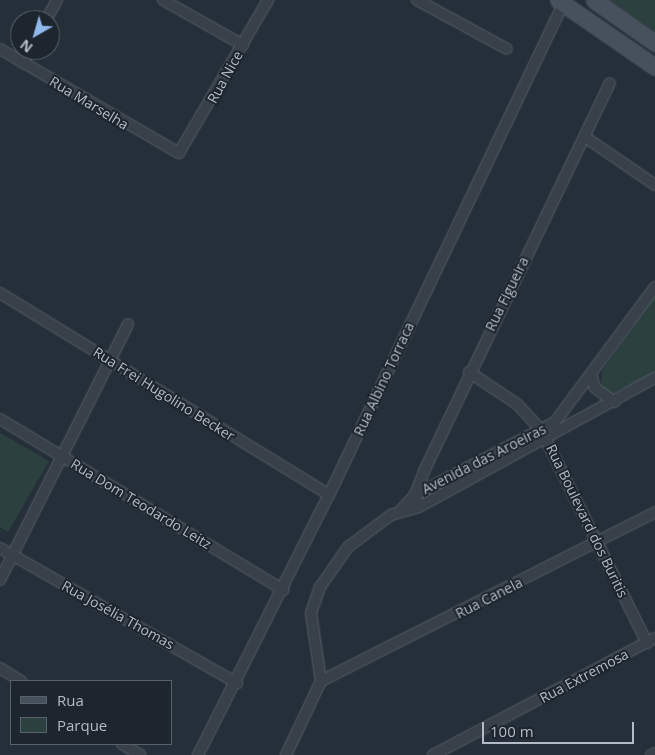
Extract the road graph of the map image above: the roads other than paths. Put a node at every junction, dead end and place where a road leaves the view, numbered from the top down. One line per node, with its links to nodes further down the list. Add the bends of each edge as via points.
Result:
1 (163, 0): 7 (street)
2 (268, 0): 7 (street, Rua Nice)
3 (417, 0): 9 (street)
4 (594, 0): 6 (street)
5 (562, 1): 12 (street); 28 (street, Rua Albino Torraca)
6 (655, 43)
7 (243, 45): 15 (street, Rua Nice)
8 (0, 49): 11 (street, Rua Marselha)
9 (507, 49)
10 (25, 60): 11 (street)
11 (23, 63): 15 (street, Rua Marselha)
12 (655, 67)
13 (610, 84): 14 (street, Rua Figueira)
14 (585, 137): 16 (street); 21 (street, Rua Figueira)
15 (179, 153)
16 (655, 185)
17 (655, 286): 22 (street, Avenida das Aroeiras)
18 (0, 293): 20 (street, Rua Frei Hugolino Becker)
19 (128, 324): 20 (street)
20 (110, 360): 27 (street); 28 (street, Rua Frei Hugolino Becker)
21 (469, 372): 26 (street, Rua Boulevard dos Buritis, via 517,404); 29 (street, Rua Figueira)
22 (592, 377): 24 (street, via 595,388); 26 (street, Avenida das Aroeiras)
23 (655, 378): 24 (street)
24 (614, 402): 26 (street)
25 (0, 419): 27 (street, Rua Dom Teodardo Leitz)
26 (543, 434): 29 (street, Avenida das Aroeiras); 30 (street); 33 (street, Rua Boulevard dos Buritis)
27 (59, 455): 35 (street); 37 (street, Rua Dom Teodardo Leitz)
28 (329, 495): 37 (street, Rua Albino Torraca)
29 (415, 495): 30 (street); 31 (street, Avenida das Aroeiras)
30 (419, 507): 31 (street)
31 (401, 510): 41 (street, via 374,525 348,547 320,587 311,613)
32 (655, 512): 33 (street, Rua Canela)
33 (597, 542): 38 (street, Rua Boulevard dos Buritis); 41 (street, Rua Canela)
34 (0, 548): 35 (street, Rua Josélia Thomas)
35 (12, 555): 36 (street); 42 (street, Rua Josélia Thomas)
36 (0, 580)
37 (283, 590): 42 (street, Rua Albino Torraca)
38 (651, 640): 48 (street, Rua Extremosa)
39 (0, 668): 40 (street)
40 (19, 680)
41 (321, 681): 47 (street)
42 (237, 682): 46 (street, Rua Albino Torraca)
43 (124, 745): 45 (street)
44 (655, 753): 49 (street)
45 (140, 755)
46 (198, 755)
47 (286, 755)
48 (433, 755)
49 (651, 755)

